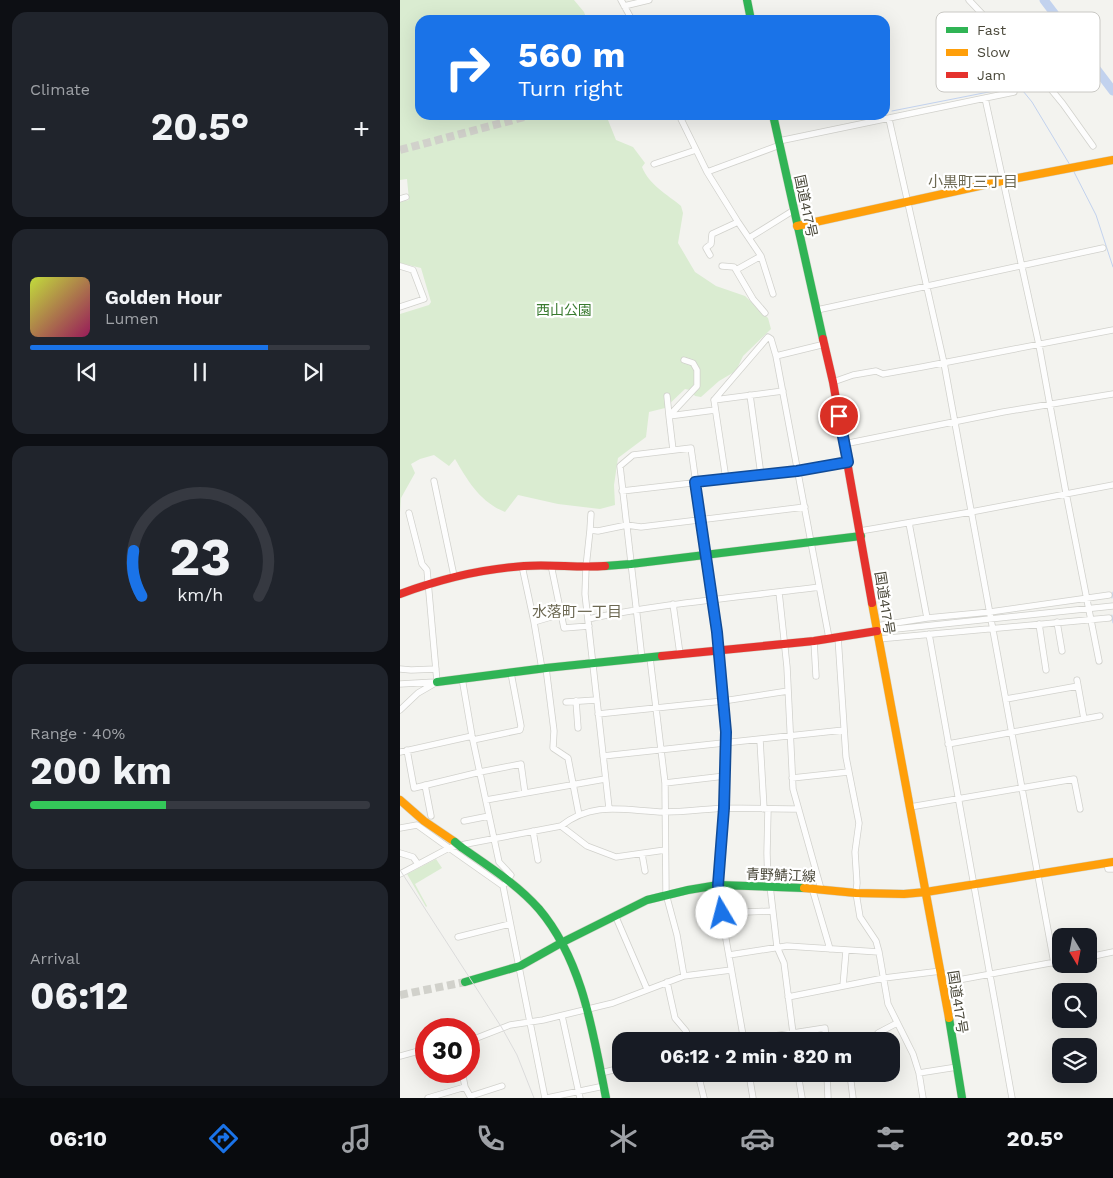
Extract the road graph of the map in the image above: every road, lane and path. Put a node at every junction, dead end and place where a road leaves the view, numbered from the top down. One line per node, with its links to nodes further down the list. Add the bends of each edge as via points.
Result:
1 (649, 0): 4 (street)
2 (747, 0): 7 (main road)
3 (969, 0): 5 (street)
4 (623, 3): 6 (street)
5 (980, 12)
6 (629, 15)
7 (751, 15)
8 (1014, 92): 10 (street)
9 (1053, 92): 17 (street)
10 (985, 98): 11 (street); 22 (street)
11 (890, 118)
12 (681, 120): 18 (street)
13 (774, 120): 16 (main road, 国道417号)
14 (880, 120): 16 (street)
15 (889, 120): 23 (street)
16 (780, 143): 21 (street); 24 (main road, 国道417号)
17 (1093, 146)
18 (696, 150): 20 (street); 21 (street)
19 (1113, 160): 22 (main road)
20 (654, 164)
21 (707, 172): 25 (street)
22 (1002, 181): 23 (main road); 31 (street)
23 (907, 201): 26 (main road); 35 (street)
24 (794, 210): 26 (main road, 国道417号); 27 (street)
25 (738, 222): 27 (street); 29 (street, via 712,234 711,244 706,248)
26 (797, 226): 38 (main road, 国道417号)
27 (749, 238): 30 (street)
28 (1103, 248): 31 (street)
29 (710, 255)
30 (761, 256): 34 (street); 36 (street)
31 (1020, 264): 35 (street); 42 (street)
32 (400, 266): 37 (street, via 413,270 424,299)
33 (722, 266): 34 (street)
34 (736, 270): 39 (street)
35 (926, 286): 38 (street); 45 (street)
36 (774, 294)
37 (400, 307)
38 (817, 310): 41 (main road, 国道417号)
39 (765, 313)
40 (1113, 330): 42 (street)
41 (824, 344): 43 (street); 46 (main road, 国道417号)
42 (1039, 345): 45 (street); 52 (street)
43 (776, 356): 47 (street); 51 (street, via 768,337)
44 (684, 360): 54 (street, via 693,363 697,370 697,386)
45 (944, 363): 46 (street, via 883,374 876,371); 55 (street)
46 (833, 382): 56 (main road, 国道417号)
47 (783, 391): 49 (street); 59 (street)
48 (1113, 394): 52 (street)
49 (750, 395): 51 (street); 60 (street)
50 (667, 396): 54 (street)
51 (714, 400): 53 (street)
52 (1050, 406): 55 (street); 66 (street)
53 (715, 410): 54 (street); 61 (street)
54 (669, 416): 57 (street)
55 (953, 422): 56 (street); 68 (street)
56 (844, 444): 58 (main road, 国道417号)
57 (673, 450): 63 (street, via 691,448); 65 (street, via 634,455 620,466)
58 (848, 462): 59 (street); 75 (main road, 国道417号)
59 (797, 471): 60 (street); 67 (street)
60 (760, 474): 61 (street)
61 (726, 479): 63 (street)
62 (434, 481): 82 (street)
63 (695, 482): 65 (street); 71 (street)
64 (1113, 485): 66 (street)
65 (622, 491): 73 (street)
66 (1066, 493): 68 (street); 89 (street)
67 (805, 507): 71 (street); 76 (street)
68 (971, 512): 72 (street); 94 (street)
69 (409, 513): 83 (street)
70 (591, 514): 74 (street)
71 (701, 519): 73 (street, via 641,527); 77 (street)
72 (909, 523): 75 (street); 96 (street)
73 (627, 525): 74 (street); 78 (street)
74 (590, 530): 81 (street)
75 (860, 534): 76 (main road); 105 (main road, 国道417号)
76 (810, 543): 77 (main road); 84 (street)
77 (706, 554): 78 (main road); 88 (street)
78 (631, 564): 81 (main road); 92 (street)
79 (551, 565): 80 (main road); 81 (main road); 95 (street)
80 (522, 566): 82 (main road); 100 (street)
81 (586, 567): 101 (street)
82 (454, 576): 83 (main road)
83 (429, 583): 86 (main road); 118 (street)
84 (819, 587): 85 (street); 107 (street)
85 (779, 592): 88 (street); 109 (street)
86 (400, 594)
87 (1109, 595): 89 (street)
88 (712, 598): 90 (street); 110 (street)
89 (1086, 598): 93 (street); 94 (street)
90 (673, 604): 92 (street); 112 (street)
91 (1113, 606): 93 (street)
92 (637, 609): 101 (street); 114 (street)
93 (1088, 609): 98 (street); 99 (street)
94 (990, 612): 96 (street); 98 (street)
95 (561, 614): 100 (street); 101 (street, via 564,628)
96 (927, 618): 105 (street)
97 (1109, 618): 99 (street)
98 (992, 619): 104 (street); 105 (street)
99 (1091, 620): 102 (street); 115 (street)
100 (534, 622): 119 (street)
101 (588, 622): 116 (street)
102 (1057, 622): 103 (street); 111 (street)
103 (1039, 624): 104 (street); 120 (street)
104 (994, 628): 106 (street); 127 (street)
105 (877, 632): 106 (street); 107 (main road); 162 (main road, 国道417号)
106 (929, 634): 144 (street)
107 (834, 637): 108 (main road); 138 (street)
108 (814, 641): 109 (main road); 122 (street)
109 (784, 644): 110 (main road); 126 (street)
110 (718, 650): 112 (main road); 130 (street)
111 (1062, 651)
112 (680, 654): 113 (main road)
113 (650, 658): 114 (main road); 132 (street)
114 (642, 659): 116 (main road)
115 (1099, 661)
116 (592, 664): 119 (main road); 128 (street)
117 (400, 669): 118 (street)
118 (436, 669): 124 (street)
119 (544, 669): 121 (main road); 155 (street, via 554,732 553,748 568,758)
120 (1046, 670)
121 (511, 673): 123 (main road); 141 (street, via 520,730)
122 (816, 676)
123 (462, 678): 124 (main road); 141 (street)
124 (437, 682): 125 (street); 133 (street, via 418,693)
125 (400, 684)
126 (788, 691): 130 (street); 140 (street)
127 (1006, 699): 136 (street, via 1078,683); 139 (street)
128 (596, 700): 129 (street); 134 (street)
129 (576, 701): 131 (street); 137 (street)
130 (723, 701): 132 (street); 143 (street)
131 (566, 702)
132 (656, 708): 134 (street); 145 (street)
133 (400, 710)
134 (598, 714): 148 (street)
135 (1100, 716): 136 (street)
136 (1084, 719): 139 (street)
137 (578, 728)
138 (844, 730): 140 (street); 150 (street)
139 (1012, 732): 144 (street); 157 (street)
140 (790, 736): 142 (street); 152 (street)
141 (472, 738): 146 (street); 149 (street)
142 (760, 740): 143 (street); 165 (street)
143 (726, 744): 145 (street); 151 (street)
144 (948, 744): 159 (street)
145 (662, 749): 148 (street); 154 (street)
146 (407, 750): 147 (street); 156 (street, via 414,788)
147 (400, 752)
148 (603, 756): 153 (street)
149 (480, 772): 156 (street); 158 (street, via 521,764); 161 (street)
150 (848, 772): 152 (street); 193 (street, via 859,823 855,852)
151 (725, 776): 154 (street); 164 (street)
152 (792, 778): 166 (street)
153 (605, 779): 155 (street); 163 (street)
154 (665, 783): 168 (street)
155 (573, 784): 158 (street); 169 (street)
156 (425, 785): 170 (street)
157 (1022, 788): 159 (street); 167 (street, via 1074,779); 186 (street)
158 (525, 793): 161 (street)
159 (958, 799): 162 (street); 188 (street)
160 (400, 800): 187 (main road)
161 (486, 800): 171 (street)
162 (910, 807): 192 (main road, 国道417号)
163 (609, 808): 168 (street); 169 (street)
164 (724, 808): 165 (street); 168 (street); 189 (street)
165 (766, 809): 166 (street); 190 (street)
166 (798, 809): 191 (street)
167 (1080, 809)
168 (664, 812): 178 (street)
169 (579, 815): 173 (street)
170 (431, 816)
171 (489, 816): 172 (street); 176 (street)
172 (464, 821)
173 (561, 826): 175 (street); 180 (street, via 587,846 616,857)
174 (400, 828): 177 (street, via 417,825)
175 (533, 831): 176 (street); 181 (street)
176 (494, 838): 177 (street); 187 (street, via 499,862 511,875)
177 (448, 848): 182 (street); 187 (street)
178 (665, 850): 180 (street); 194 (street)
179 (400, 853): 182 (street, via 413,857)
180 (642, 854): 184 (street)
181 (538, 860)
182 (418, 864): 185 (street)
183 (1111, 865): 186 (main road, 青野鯖江線)
184 (645, 871)
185 (400, 874)
186 (1038, 874): 188 (main road, 青野鯖江線); 199 (street)
187 (506, 884): 198 (street); 201 (main road, via 538,909)
188 (973, 884): 192 (main road, 青野鯖江線); 213 (street)
189 (718, 885): 190 (main road, 青野鯖江線); 194 (main road, 青野鯖江線); 196 (street)
190 (769, 886): 191 (main road, 青野鯖江線); 195 (street)
191 (817, 888): 193 (main road, 青野鯖江線); 203 (street)
192 (926, 892): 193 (main road, 青野鯖江線); 212 (main road, 国道417号)
193 (856, 893): 205 (street, via 860,917 876,941)
194 (666, 894): 197 (main road, 青野鯖江線); 214 (street)
195 (772, 911): 196 (street); 202 (street)
196 (722, 913): 207 (street)
197 (615, 915): 201 (main road, 青野鯖江線); 220 (street)
198 (510, 924): 200 (street); 210 (street)
199 (1052, 936)
200 (458, 938)
201 (561, 943): 210 (main road, 青野鯖江線); 222 (main road)
202 (777, 947): 203 (street); 207 (street); 221 (street, via 784,963)
203 (830, 949): 204 (street)
204 (846, 950): 205 (street); 219 (street)
205 (879, 952): 215 (street)
206 (1113, 952): 208 (street)
207 (729, 955): 211 (street)
208 (1098, 955)
209 (1052, 963): 213 (street)
210 (520, 966): 216 (main road, 青野鯖江線); 224 (street)
211 (732, 970): 214 (street); 227 (street)
212 (941, 971): 215 (street); 218 (main road, 国道417号)
213 (989, 974): 218 (street); 260 (street)
214 (684, 976): 217 (street)
215 (884, 978): 219 (street); 225 (street, via 888,1004)
216 (465, 982)
217 (667, 982): 220 (street); 226 (street, via 675,1018)
218 (942, 983): 235 (main road, 国道417号)
219 (843, 986): 221 (street)
220 (647, 989): 222 (street)
221 (788, 997): 228 (street)
222 (588, 1010): 223 (street); 237 (main road)
223 (562, 1016): 224 (street); 248 (street)
224 (531, 1022): 232 (street, via 510,1025); 251 (street)
225 (897, 1023): 231 (street); 238 (street)
226 (686, 1032)
227 (742, 1032)
228 (793, 1032)
229 (799, 1032): 230 (street, via 824,1028)
230 (825, 1032)
231 (880, 1032)
232 (480, 1037)
233 (415, 1052): 234 (street)
234 (400, 1056)
235 (956, 1067): 238 (street); 259 (main road, 国道417号)
236 (612, 1070): 237 (street)
237 (602, 1073): 246 (main road)
238 (920, 1073): 258 (street)
239 (700, 1082): 253 (street)
240 (750, 1082): 254 (street)
241 (799, 1082): 255 (street)
242 (827, 1082): 256 (street)
243 (851, 1082): 257 (street)
244 (464, 1083): 247 (street)
245 (502, 1086): 249 (street)
246 (604, 1086): 248 (street); 252 (main road)
247 (465, 1087): 249 (street); 250 (street)
248 (579, 1095): 251 (street)
249 (471, 1097)
250 (428, 1098)
251 (546, 1098)
252 (606, 1098)
253 (704, 1098)
254 (753, 1098)
255 (802, 1098)
256 (828, 1098)
257 (853, 1098)
258 (923, 1098)
259 (962, 1098)
260 (1012, 1098)

